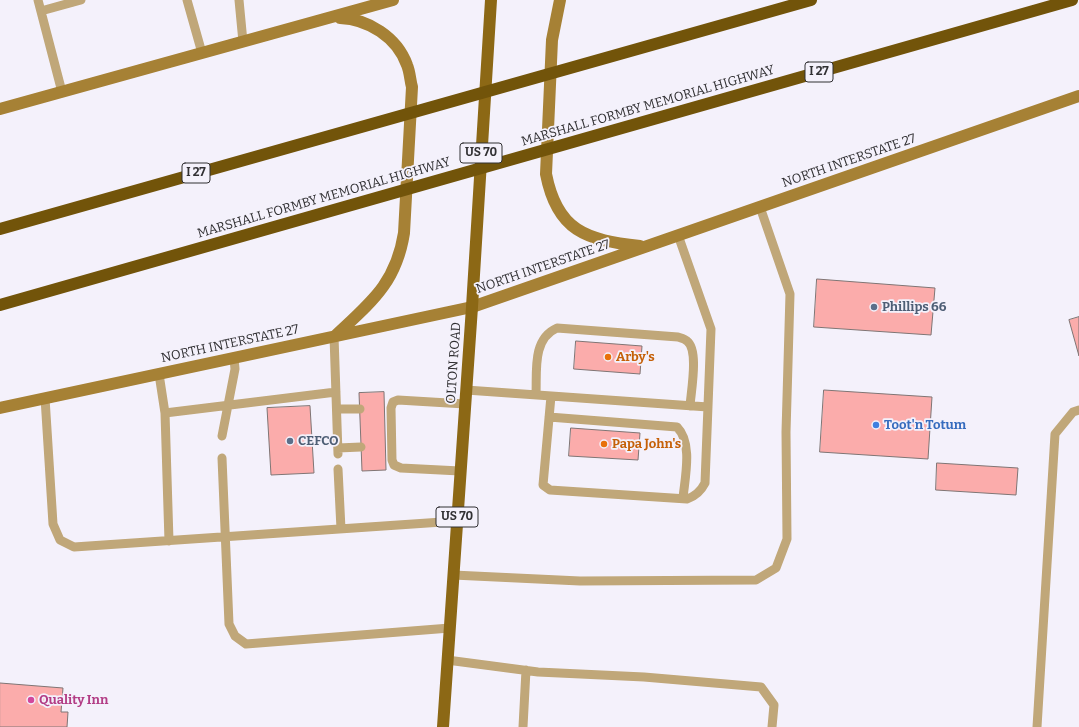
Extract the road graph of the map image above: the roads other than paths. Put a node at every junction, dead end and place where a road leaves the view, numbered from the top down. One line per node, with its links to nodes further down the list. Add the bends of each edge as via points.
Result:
1 (38, 0): 10 (lane)
2 (81, 0): 10 (lane)
3 (187, 0): 13 (lane)
4 (239, 0): 12 (lane)
5 (393, 0): 11 (main road)
6 (490, 0): 22 (main road, OLTON ROAD / US 70)
7 (560, 0): 20 (main road, via 552,40 546,174 549,193 556,208 569,223 588,237 609,243)
8 (810, 0): 18 (highway, I 27)
9 (1072, 0): 21 (highway, MARSHALL FORMBY MEMORIAL HIGHWAY / I 27)
10 (41, 11): 14 (lane)
11 (328, 18): 12 (main road); 23 (main road, via 365,22 390,39 407,65 412,87 401,251 393,273 377,296)
12 (243, 42): 13 (main road)
13 (202, 53): 14 (main road)
14 (62, 92): 16 (main road)
15 (1078, 99): 17 (main road, NORTH INTERSTATE 27)
16 (0, 109)
17 (760, 206): 19 (main road, NORTH INTERSTATE 27); 51 (lane, via 790,294 786,432 788,539 776,568 756,580 580,581)
18 (0, 229)
19 (678, 235): 20 (main road, NORTH INTERSTATE 27); 34 (lane, via 711,329)
20 (644, 247): 22 (main road, NORTH INTERSTATE 27)
21 (0, 304)
22 (472, 307): 23 (main road, NORTH INTERSTATE 27); 26 (main road, OLTON ROAD / US 70)
23 (334, 336): 24 (main road, NORTH INTERSTATE 27); 27 (lane)
24 (234, 358): 25 (main road, NORTH INTERSTATE 27); 32 (lane, via 235,369)
25 (159, 374): 30 (main road, NORTH INTERSTATE 27); 39 (lane)
26 (466, 390): 28 (lane); 31 (main road, OLTON ROAD / US 70)
27 (336, 392): 32 (lane); 36 (lane)
28 (536, 395): 29 (lane); 33 (lane, via 539,348 548,332 557,328 678,337 688,341 694,359)
29 (552, 396): 33 (lane); 40 (lane)
30 (45, 398): 35 (main road, NORTH INTERSTATE 27); 50 (lane, via 53,524 60,540 74,547)
31 (465, 404): 45 (main road, OLTON ROAD / US 70); 45 (lane, via 398,400 387,408 388,446 394,465 401,468)
32 (228, 406): 39 (lane); 41 (lane)
33 (690, 406): 34 (lane)
34 (708, 407): 46 (lane, via 705,483 694,497)
35 (0, 408)
36 (337, 409): 37 (lane); 42 (lane, via 338,451)
37 (360, 409)
38 (1079, 410): 58 (lane, via 1072,412 1055,434)
39 (165, 414): 50 (lane)
40 (549, 417): 46 (lane, via 677,427 685,438 686,449); 46 (lane, via 543,485 550,490)
41 (222, 436)
42 (361, 447)
43 (222, 458): 49 (lane)
44 (338, 469): 48 (lane)
45 (460, 471): 47 (main road, OLTON ROAD / US 70)
46 (683, 498)
47 (457, 521): 48 (lane); 51 (main road, OLTON ROAD / US 70)
48 (341, 529): 49 (lane)
49 (226, 537): 50 (lane); 52 (lane, via 229,624 235,636 246,644)
50 (169, 541)
51 (454, 575): 52 (main road, OLTON ROAD / US 70)
52 (450, 628): 53 (main road, OLTON ROAD / US 70)
53 (448, 660): 54 (lane); 55 (main road, OLTON ROAD / US 70)
54 (526, 670): 56 (lane); 57 (lane, via 644,676 761,687 774,705)
55 (443, 727)
56 (522, 727)
57 (772, 727)
58 (1037, 727)

